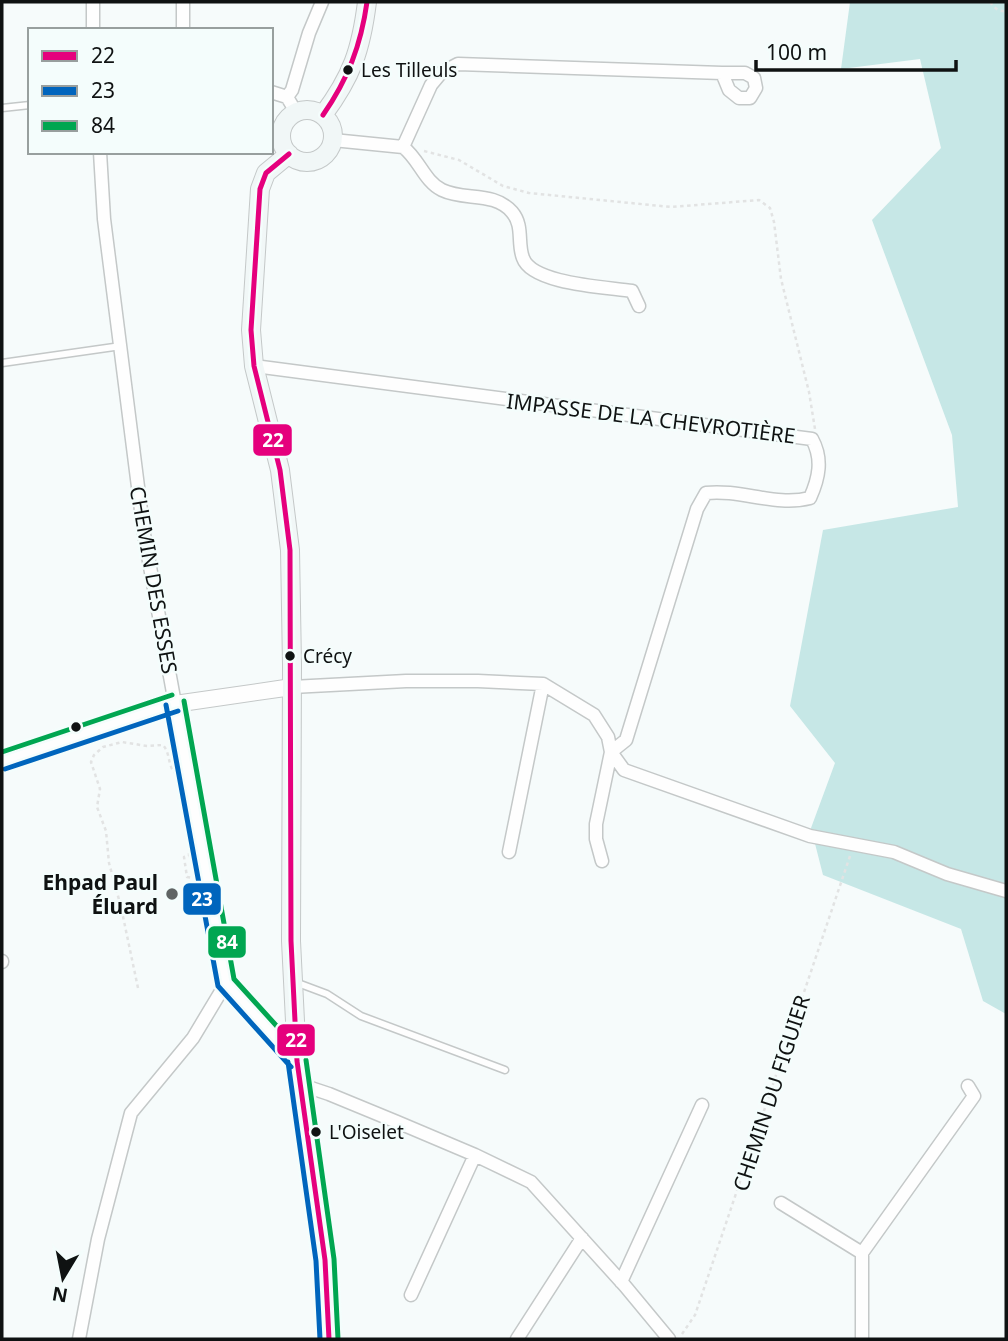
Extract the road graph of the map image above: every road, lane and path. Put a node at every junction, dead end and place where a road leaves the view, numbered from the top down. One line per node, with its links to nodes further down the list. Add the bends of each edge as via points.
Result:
1 (93, 2): 7 (street)
2 (183, 2): 8 (street)
3 (322, 2): 12 (street, via 309,33)
4 (367, 2): 14 (main road, via 354,66)
5 (990, 2): 6 (path)
6 (1006, 11)
7 (94, 28)
8 (183, 28)
9 (722, 73): 16 (street, via 458,64 431,85)
10 (273, 93): 12 (street)
11 (28, 105): 13 (lane)
12 (291, 105): 14 (main road); 18 (main road, via 281,135)
13 (2, 108)
14 (323, 115): 15 (main road, via 333,129)
15 (333, 139): 16 (street); 18 (main road, via 327,153 314,161)
16 (403, 147): 19 (street, via 431,184 444,192 495,200 512,212 521,229 522,257 528,268 544,277 632,291); 23 (path, via 440,153 503,186 529,193 671,207 760,200 770,208 774,222 781,279 813,415)
17 (100, 154): 20 (street, CHEMIN DES ESSES)
18 (289, 154): 22 (main road, via 266,173 260,189 251,330)
19 (639, 306)
20 (121, 346): 21 (lane); 26 (street, CHEMIN DES ESSES, via 142,523)
21 (2, 363)
22 (254, 366): 23 (street, IMPASSE DE LA CHEVROTIÈRE); 25 (main road, via 281,470 286,509)
23 (811, 439): 27 (street, IMPASSE DE LA CHEVROTIÈRE, via 818,449 819,479 810,499 795,502 724,491 706,493 697,509 626,740)
24 (543, 684): 25 (street, via 406,681); 27 (street, via 594,715 608,737); 32 (street)
25 (292, 687): 26 (street); 36 (main road)
26 (175, 703): 28 (street); 34 (street, CHEMIN DES ESSES)
27 (611, 752): 31 (street, via 624,770 810,836); 33 (street, via 596,824)
28 (2, 761)
29 (176, 775): 38 (path, via 163,745 122,742 103,747 91,762 100,789 97,807 106,831 108,863)
30 (187, 842): 34 (path, via 187,877)
31 (854, 843): 35 (street); 54 (path, CHEMIN DU FIGUIER, via 695,1315)
32 (509, 852)
33 (602, 861)
34 (207, 880): 37 (street, CHEMIN DES ESSES)
35 (1006, 891)
36 (293, 982): 39 (main road); 40 (lane, via 327,994 361,1016)
37 (226, 983): 39 (street); 50 (street, via 193,1038 131,1113 98,1239)
38 (138, 988)
39 (297, 1061): 41 (main road)
40 (505, 1070)
41 (299, 1084): 44 (street); 51 (main road, via 325,1260)
42 (968, 1086): 47 (street, via 974,1096)
43 (702, 1105): 48 (street)
44 (475, 1155): 46 (street, via 531,1182); 49 (street)
45 (781, 1203): 47 (street)
46 (582, 1238): 48 (street); 52 (street)
47 (863, 1253): 55 (street)
48 (621, 1282): 53 (street)
49 (411, 1295)
50 (79, 1339)
51 (329, 1339)
52 (517, 1339)
53 (669, 1339)
54 (678, 1339)
55 (862, 1339)

